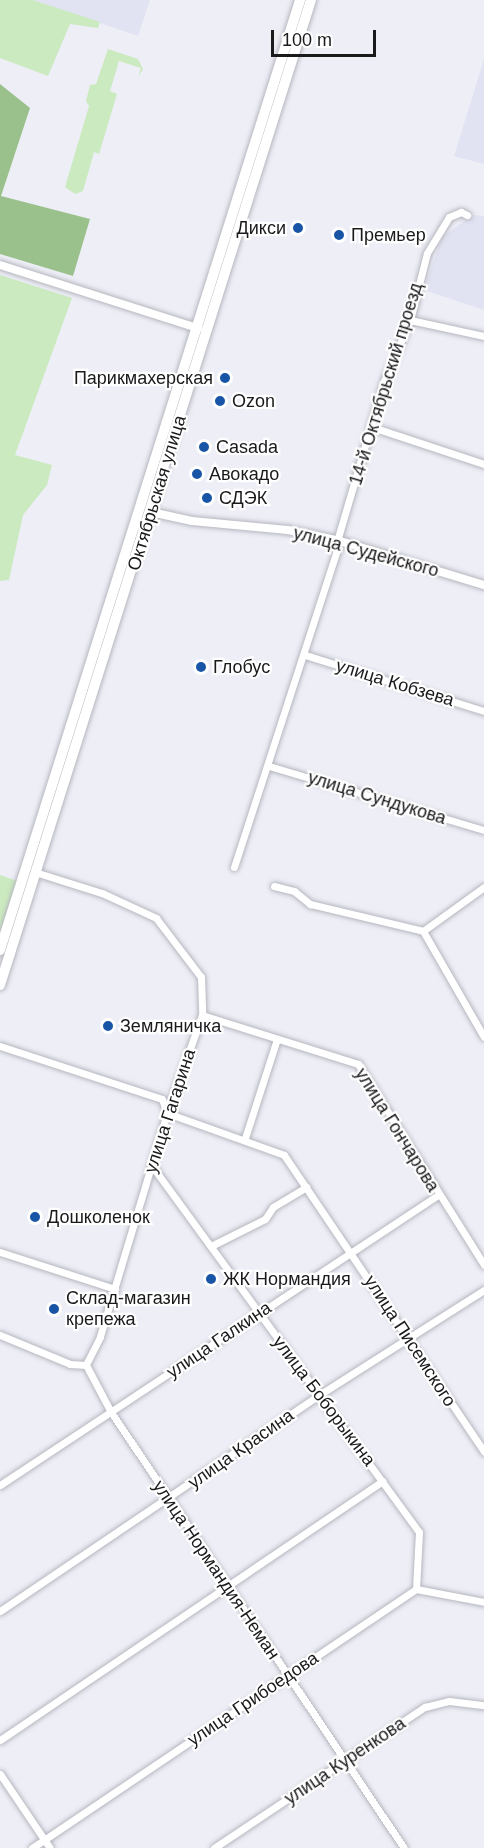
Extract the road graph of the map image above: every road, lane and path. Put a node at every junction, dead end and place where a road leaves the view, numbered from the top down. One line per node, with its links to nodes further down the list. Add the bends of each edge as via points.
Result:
1 (300, 0): 6 (main road, Октябрьская улица)
2 (311, 0): 6 (main road, Октябрьская улица)
3 (466, 215): 5 (street, 14-й Октябрьский проезд, via 454,213 433,241 415,292)
4 (0, 265): 6 (street)
5 (410, 320): 7 (street); 8 (street, 14-й Октябрьский проезд, via 384,381)
6 (203, 329): 10 (main road, Октябрьская улица)
7 (484, 336)
8 (372, 427): 9 (street); 11 (street, 14-й Октябрьский проезд)
9 (484, 464)
10 (146, 511): 11 (street, улица Судейского); 18 (main road, Октябрьская улица); 22 (main road, Октябрьская улица)
11 (339, 541): 12 (street, улица Судейского); 13 (street, 14-й Октябрьский проезд)
12 (484, 585)
13 (305, 655): 14 (street, улица Кобзева); 15 (street, 14-й Октябрьский проезд)
14 (484, 711)
15 (269, 766): 16 (street, улица Сундукова); 17 (street, 14-й Октябрьский проезд)
16 (484, 830)
17 (234, 867)
18 (38, 873): 23 (main road, Октябрьская улица); 24 (street, улица Гагарина, via 102,893 156,918 201,977)
19 (274, 886): 21 (street, via 294,891 310,904)
20 (484, 887): 21 (street)
21 (423, 931): 25 (street)
22 (0, 950)
23 (0, 986)
24 (202, 1015): 27 (street, улица Гончарова); 29 (street, улица Гагарина)
25 (481, 1024): 26 (street)
26 (484, 1037)
27 (277, 1039): 30 (street); 33 (street, улица Гончарова, via 358,1064)
28 (0, 1046): 29 (street, via 162,1099)
29 (167, 1113): 30 (street, улица Писемского); 31 (street, улица Гагарина)
30 (245, 1138): 32 (street, улица Писемского, via 284,1155)
31 (152, 1166): 34 (street, улица Боборыкина); 38 (street, улица Гагарина)
32 (306, 1187): 34 (street, via 273,1208 265,1219); 35 (street, улица Писемского)
33 (438, 1195): 35 (street, улица Галкина); 37 (street, улица Гончарова)
34 (211, 1246): 40 (street, улица Боборыкина)
35 (352, 1251): 40 (street, улица Галкина); 42 (street, улица Писемского)
36 (0, 1252): 38 (street)
37 (484, 1265)
38 (115, 1289): 43 (street, улица Гагарина, via 100,1337)
39 (484, 1290): 42 (street, улица Красина)
40 (259, 1313): 44 (street, улица Боборыкина); 45 (street, улица Галкина)
41 (0, 1335): 43 (street, via 70,1364)
42 (409, 1339): 44 (street, улица Красина); 46 (street, улица Писемского)
43 (86, 1365): 45 (street, улица Нормандия-Неман)
44 (319, 1395): 47 (street, улица Боборыкина); 49 (street, улица Красина)
45 (111, 1412): 48 (street, улица Галкина); 49 (street, улица Нормандия-Неман)
46 (484, 1452)
47 (383, 1481): 50 (street); 51 (street, улица Боборыкина, via 419,1532)
48 (0, 1485)
49 (170, 1499): 50 (street, улица Нормандия-Неман); 53 (street, улица Красина)
50 (227, 1584): 54 (street, улица Нормандия-Неман); 56 (street)
51 (416, 1589): 52 (street); 54 (street, улица Грибоедова)
52 (484, 1602)
53 (0, 1611)
54 (287, 1676): 57 (street, улица Нормандия-Неман); 59 (street, улица Грибоедова)
55 (484, 1706): 57 (street, улица Куренкова, via 439,1702)
56 (0, 1740)
57 (344, 1762): 62 (street, улица Куренкова); 63 (street, улица Нормандия-Неман)
58 (0, 1774): 59 (street)
59 (45, 1840): 60 (street, улица Грибоедова); 61 (street)
60 (32, 1848)
61 (50, 1848)
62 (214, 1848)
63 (403, 1848)

